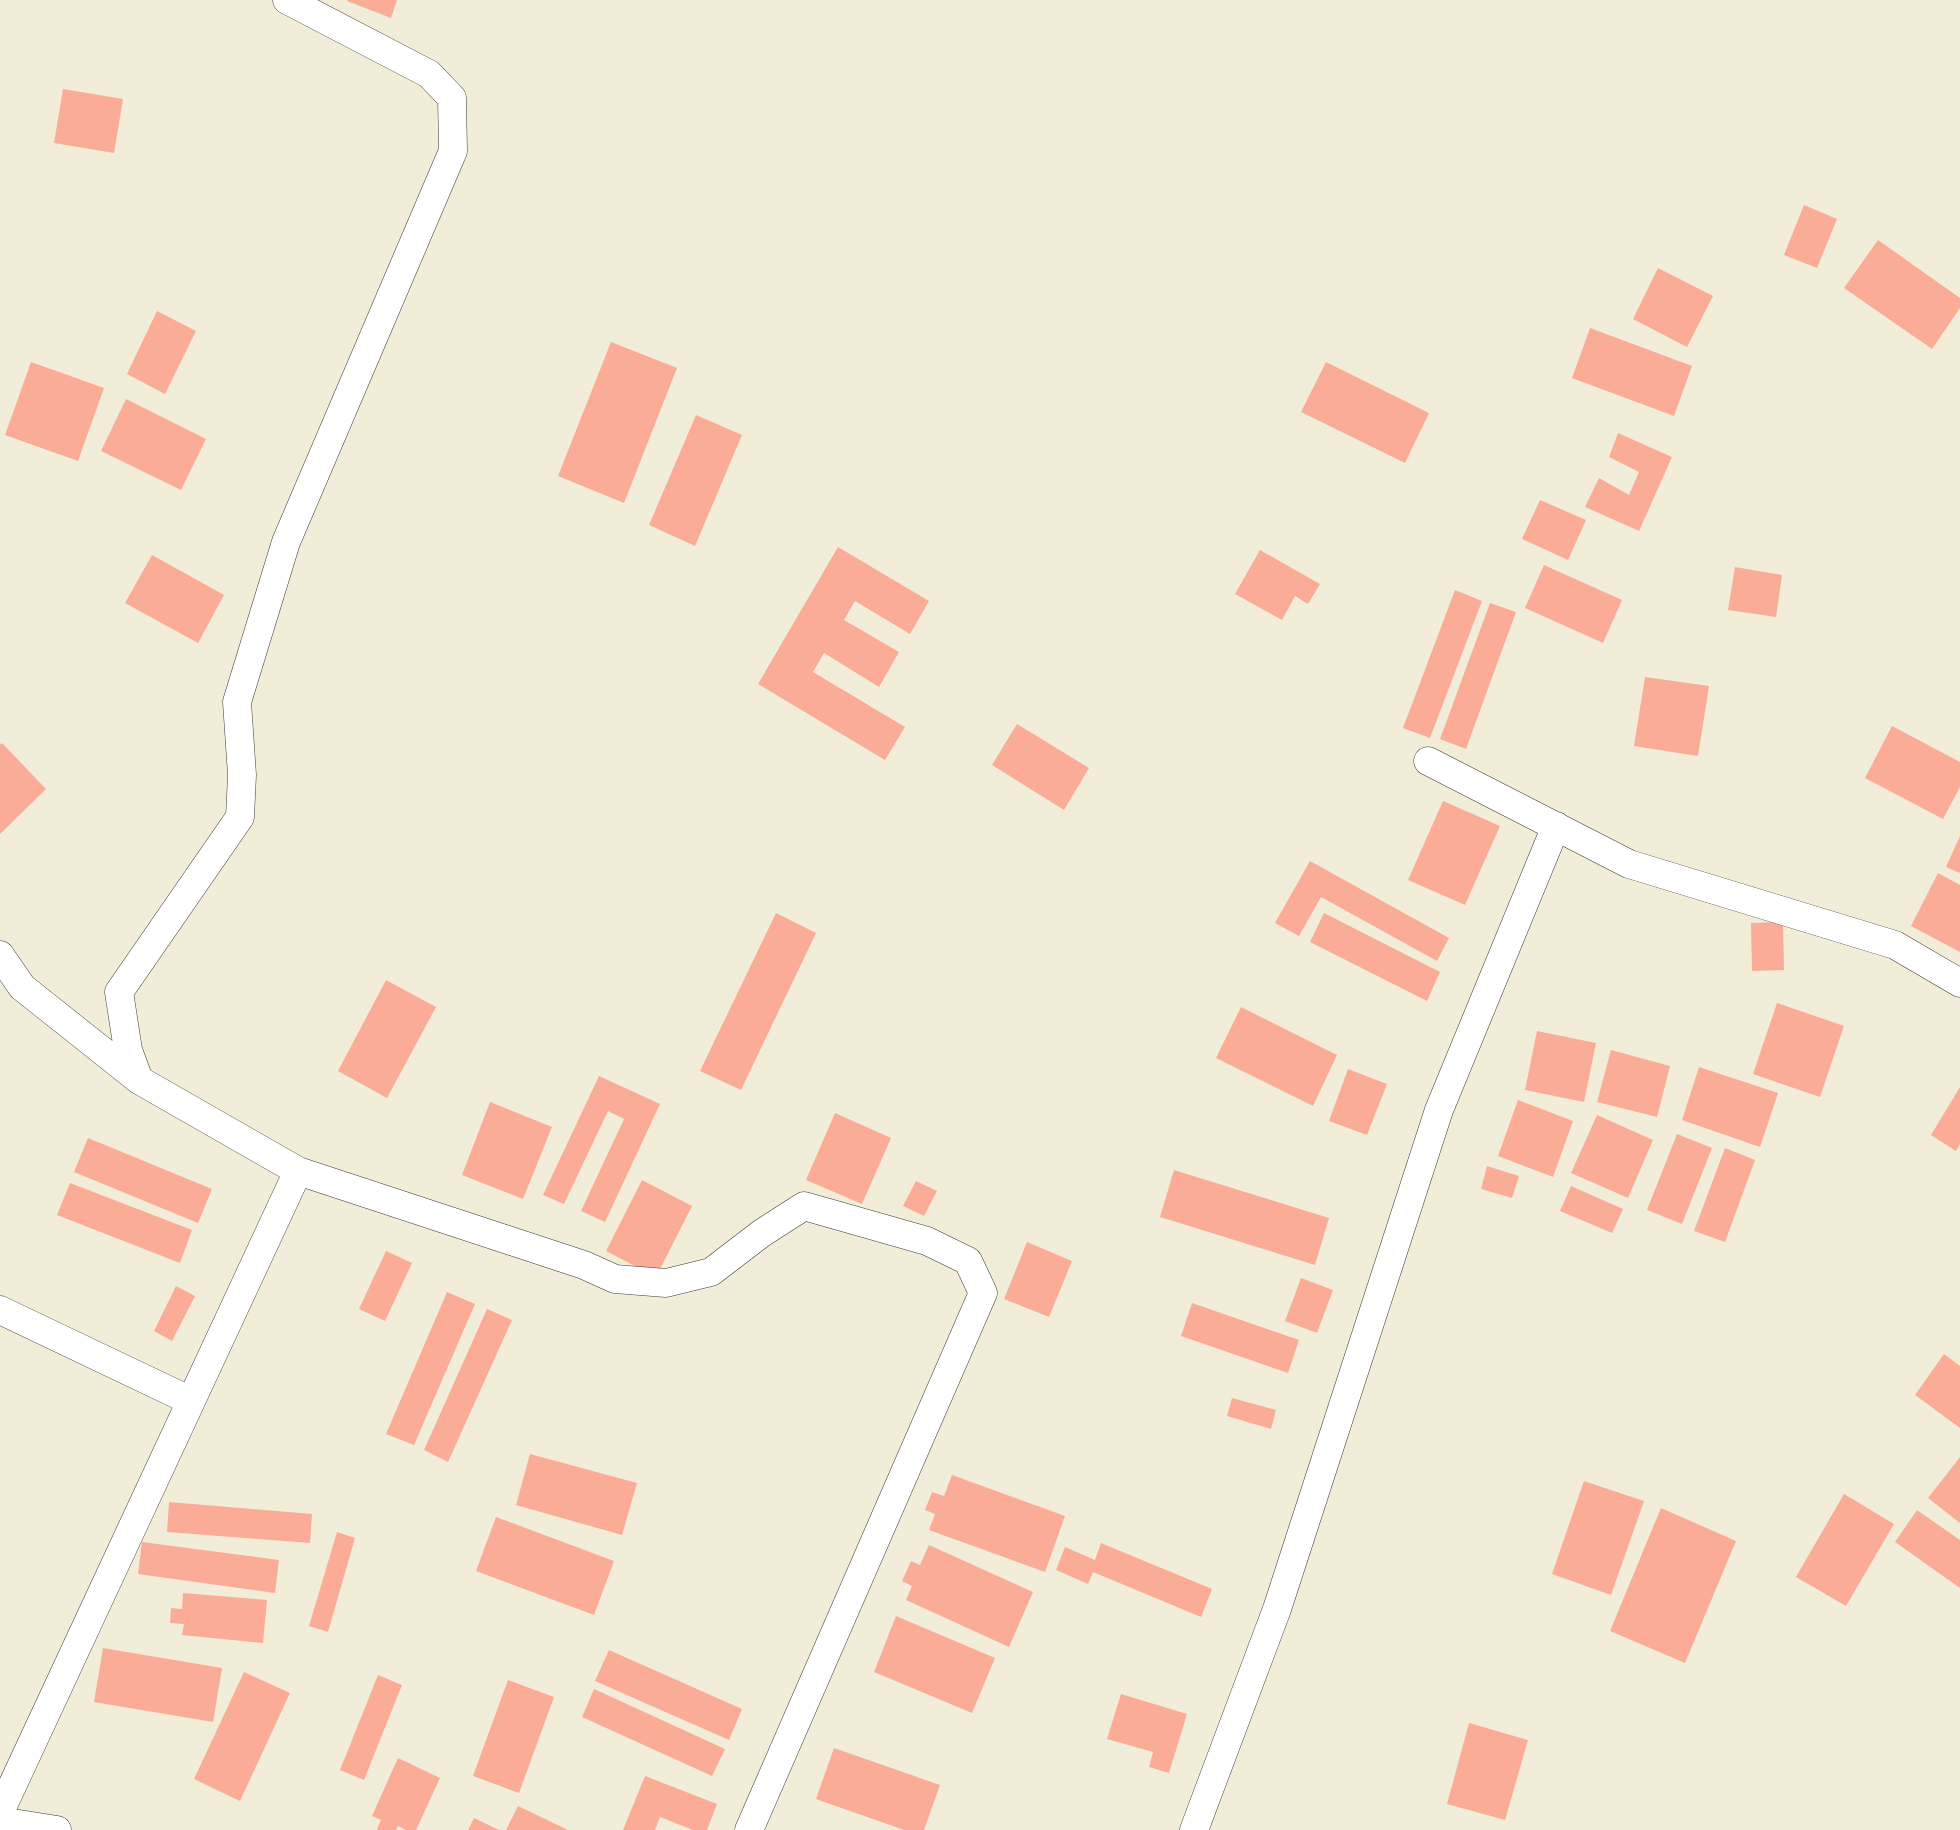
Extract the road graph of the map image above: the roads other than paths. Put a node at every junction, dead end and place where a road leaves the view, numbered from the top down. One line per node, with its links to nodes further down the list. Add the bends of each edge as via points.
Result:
1 (287, 0): 6 (street, via 429,74 452,98 453,151 286,542 237,702 242,775 240,817 119,992 128,1050)
2 (1428, 761): 3 (street)
3 (1556, 826): 5 (street, via 1629,864 1895,945); 14 (street, via 1439,1110 1277,1609)
4 (0, 955): 6 (street, via 22,987)
5 (1960, 983)
6 (139, 1080): 7 (street)
7 (298, 1171): 9 (street); 13 (street, via 584,1265 615,1279 666,1284 711,1272 804,1206 927,1241 968,1261 983,1293)
8 (0, 1310): 9 (street)
9 (191, 1401): 10 (street)
10 (0, 1812)
11 (0, 1821): 12 (street)
12 (57, 1830)
13 (749, 1830)
14 (1194, 1830)

